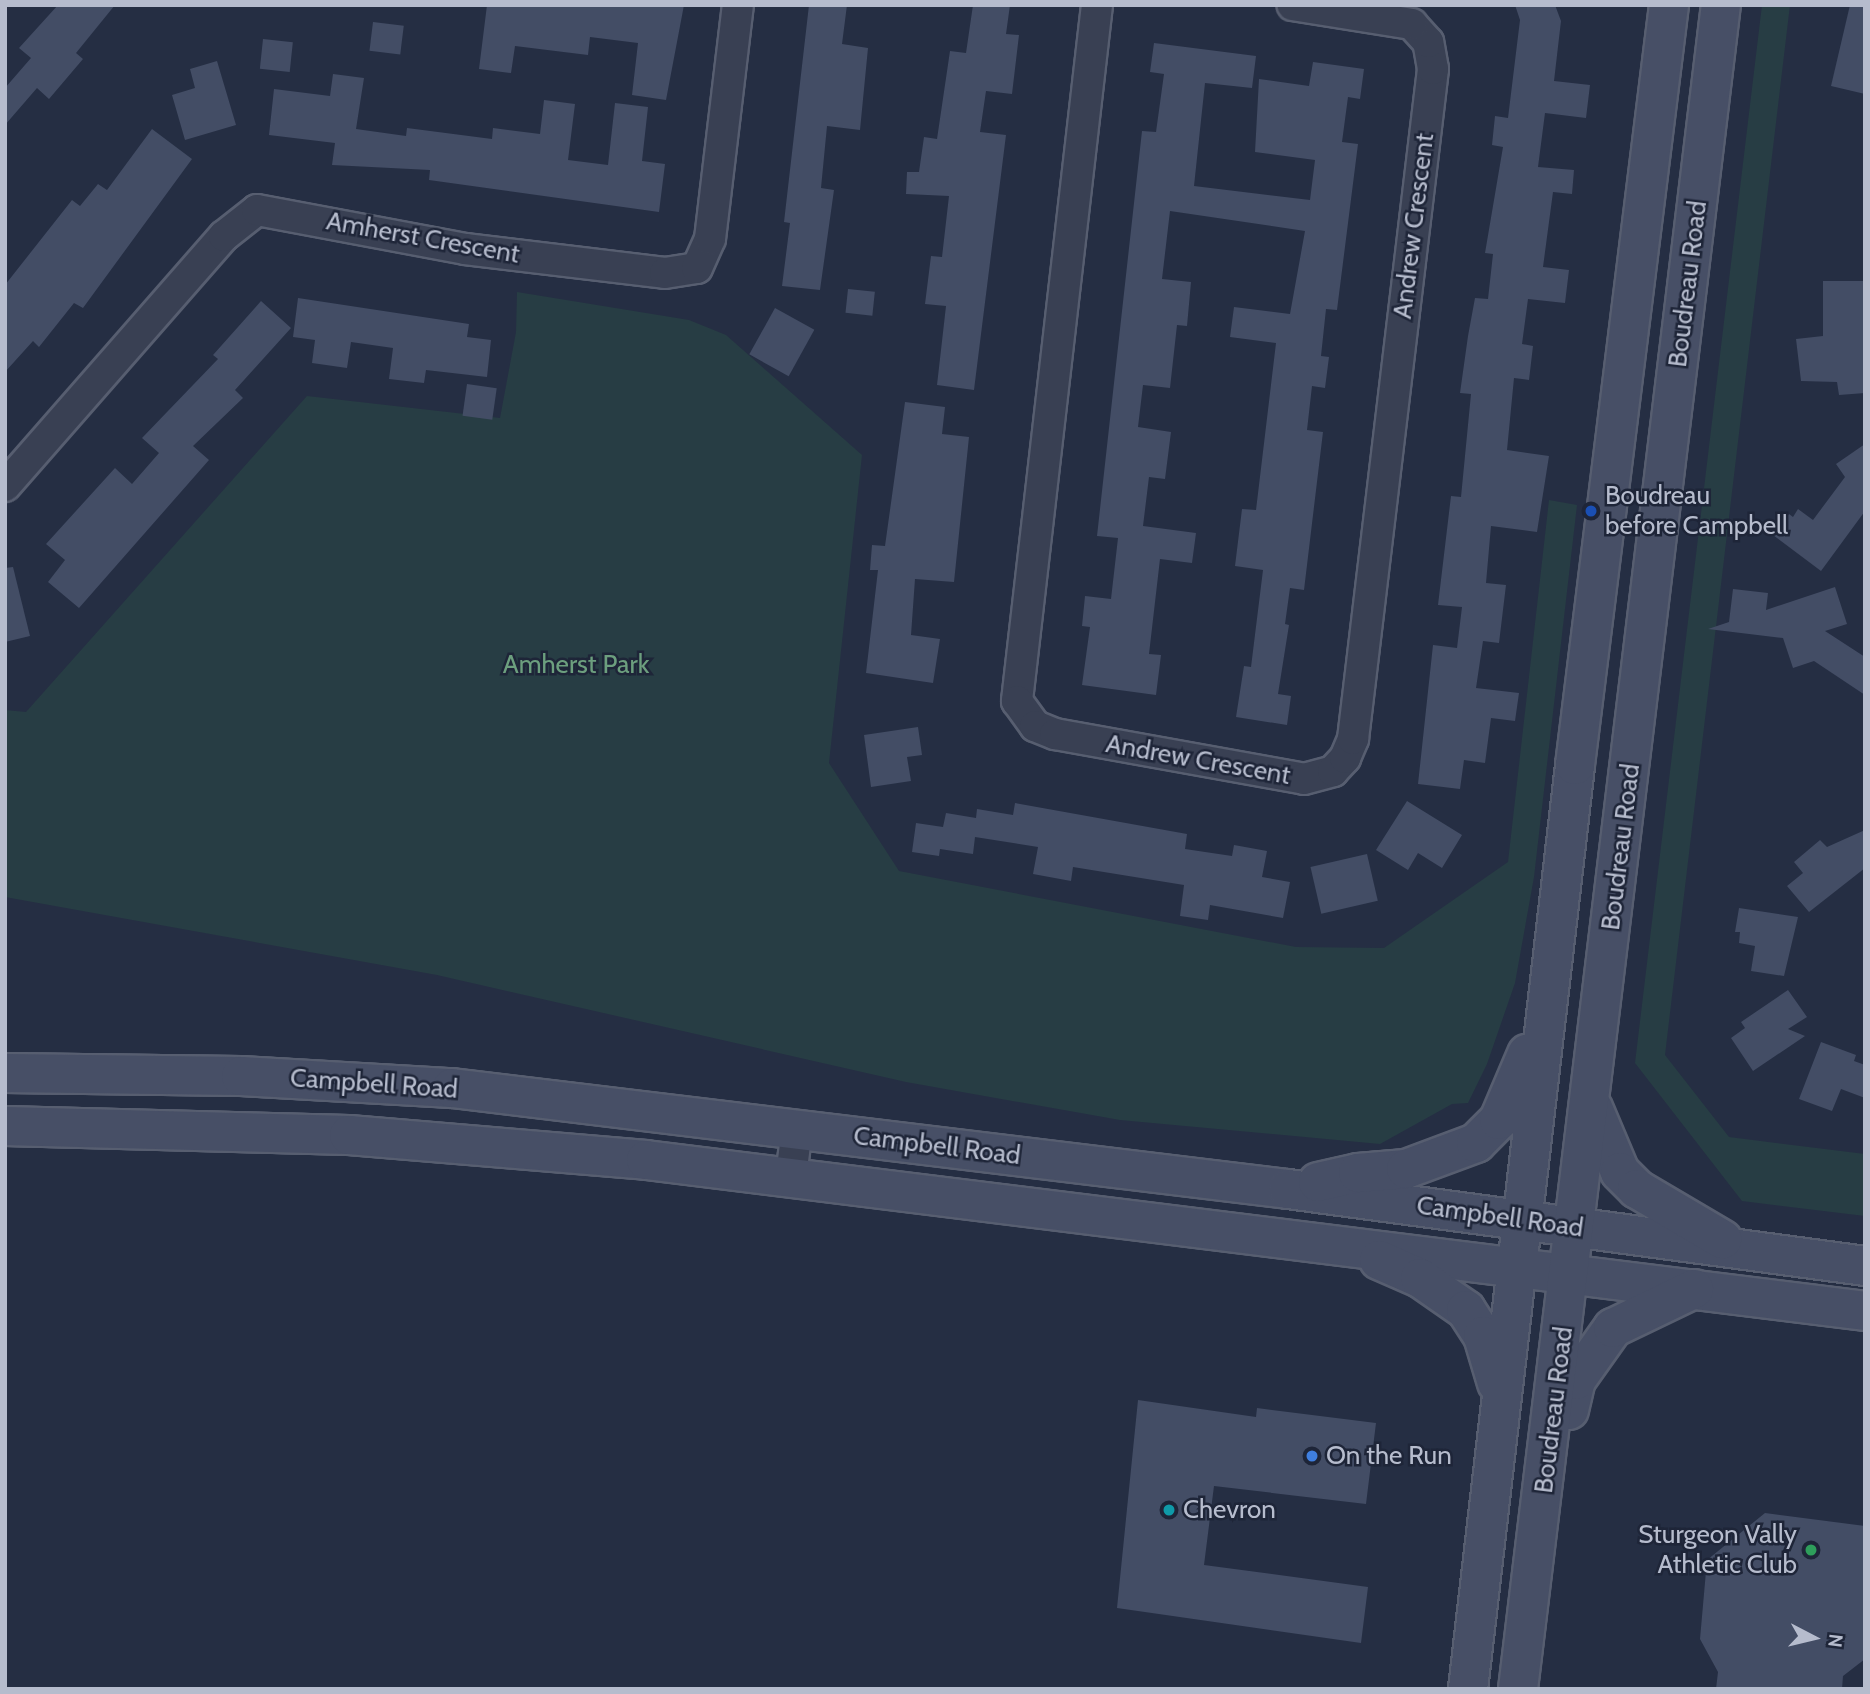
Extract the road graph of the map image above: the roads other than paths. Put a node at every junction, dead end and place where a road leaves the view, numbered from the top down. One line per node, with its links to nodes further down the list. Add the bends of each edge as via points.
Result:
1 (738, 5): 6 (street, Amherst Crescent, via 710,239 697,268 665,273 465,249 257,210 224,236)
2 (1097, 5): 3 (street, Andrew Crescent, via 1017,701 1035,726 1055,734 1304,779 1333,771 1353,739 1433,69 1428,42 1412,24)
3 (1292, 5)
4 (1669, 5): 7 (main road, Boudreau Road)
5 (1721, 5): 9 (main road, Boudreau Road)
6 (5, 486)
7 (1548, 989): 13 (main road, via 1516,1087 1499,1120 1476,1143 1406,1169 1358,1172); 14 (main road, Boudreau Road)
8 (5, 1073): 11 (main road, Campbell Road, via 228,1075 452,1088)
9 (1591, 1102): 15 (main road, Boudreau Road); 17 (main road, via 1620,1172 1637,1189)
10 (5, 1126): 12 (main road, Campbell Road, via 349,1135)
11 (797, 1129): 12 (street); 13 (main road, Campbell Road)
12 (791, 1176): 16 (main road, Campbell Road)
13 (1289, 1189): 14 (main road, Campbell Road)
14 (1522, 1219): 15 (main road, Campbell Road); 19 (main road, Boudreau Road)
15 (1577, 1227): 17 (main road, Campbell Road); 20 (main road, Boudreau Road)
16 (1342, 1243): 19 (main road, Campbell Road); 23 (main road, via 1420,1278 1466,1310 1483,1335)
17 (1748, 1253): 18 (main road, Campbell Road)
18 (1865, 1266)
19 (1516, 1267): 20 (main road, Campbell Road); 23 (main road, Boudreau Road)
20 (1572, 1273): 21 (main road, Campbell Road); 24 (main road, Boudreau Road)
21 (1694, 1289): 22 (main road, Campbell Road); 24 (main road, via 1613,1328 1594,1352 1576,1380)
22 (1865, 1311)
23 (1503, 1402): 25 (main road, Boudreau Road)
24 (1539, 1527): 26 (main road, Boudreau Road)
25 (1468, 1689)
26 (1518, 1689)

